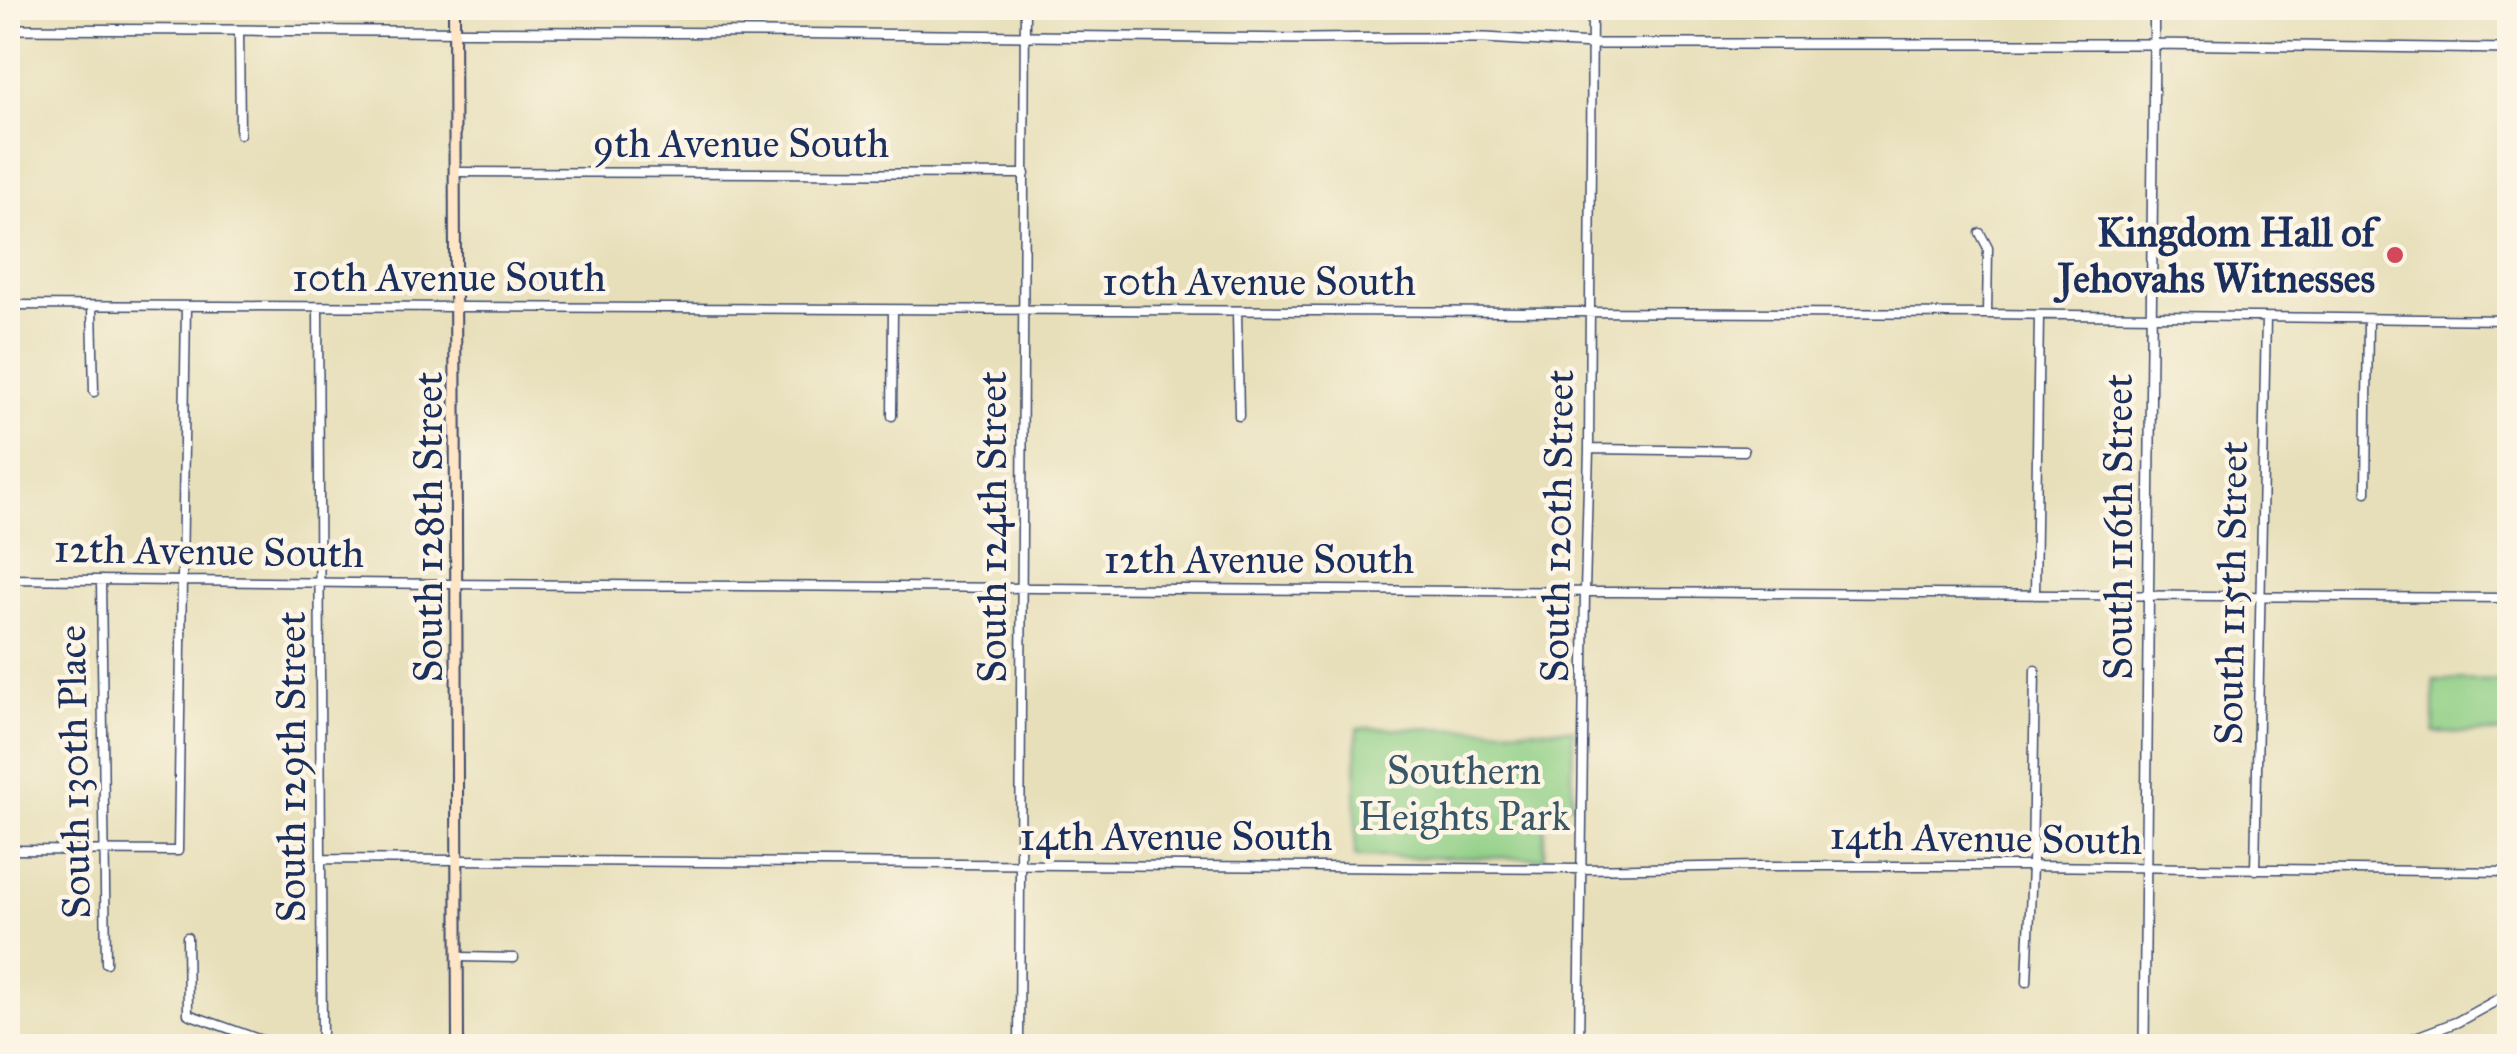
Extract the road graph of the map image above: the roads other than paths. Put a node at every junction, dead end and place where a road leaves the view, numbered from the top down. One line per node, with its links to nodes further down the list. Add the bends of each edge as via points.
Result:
1 (454, 8): 7 (main road, South 128th Street)
2 (1025, 8): 8 (street, South 124th Street)
3 (1592, 8): 9 (street, South 120th Street)
4 (2154, 8): 10 (street, South 116th Street)
5 (8, 28): 6 (street)
6 (240, 30): 7 (street); 12 (street)
7 (454, 32): 8 (street); 13 (main road, South 128th Street)
8 (1025, 35): 9 (street); 14 (street, South 124th Street)
9 (1593, 44): 10 (street); 24 (street, South 120th Street)
10 (2154, 44): 11 (street); 27 (street, South 116th Street)
11 (2510, 49)
12 (240, 134)
13 (456, 172): 14 (street, 9th Avenue South); 20 (main road, South 128th Street)
14 (1025, 174): 22 (street, South 124th Street)
15 (1980, 233): 25 (street, via 1988,248)
16 (8, 305): 17 (street, 10th Avenue South)
17 (92, 306): 18 (street, 10th Avenue South); 31 (street)
18 (186, 306): 19 (street, 10th Avenue South); 39 (street)
19 (318, 307): 20 (street, 10th Avenue South); 40 (street, South 129th Street)
20 (456, 307): 21 (street, 10th Avenue South); 41 (main road, South 128th Street)
21 (893, 310): 22 (street, 10th Avenue South); 32 (street)
22 (1022, 311): 23 (street, 10th Avenue South); 42 (street, South 124th Street)
23 (1237, 312): 24 (street, 10th Avenue South); 33 (street)
24 (1590, 312): 25 (street, 10th Avenue South); 34 (street, South 120th Street)
25 (1987, 314): 26 (street, 10th Avenue South)
26 (2038, 315): 27 (street, 10th Avenue South); 44 (street)
27 (2150, 316): 28 (street, 10th Avenue South); 45 (street, South 116th Street)
28 (2266, 318): 29 (street, 10th Avenue South); 46 (street, South 115th Street)
29 (2368, 319): 30 (street, 10th Avenue South); 36 (street)
30 (2510, 320)
31 (94, 392)
32 (892, 416)
33 (1239, 416)
34 (1590, 449): 35 (street); 43 (street, South 120th Street)
35 (1744, 451)
36 (2366, 492)
37 (8, 579): 38 (street, 12th Avenue South)
38 (102, 580): 39 (street, 12th Avenue South); 50 (street, South 130th Place)
39 (181, 581): 40 (street, 12th Avenue South); 50 (street, via 178,851)
40 (320, 582): 41 (street, 12th Avenue South); 51 (street, South 129th Street)
41 (458, 584): 42 (street, 12th Avenue South); 52 (main road, South 128th Street)
42 (1022, 587): 43 (street, 12th Avenue South); 53 (street, South 124th Street)
43 (1585, 591): 44 (street, 12th Avenue South); 56 (street, South 120th Street)
44 (2035, 594): 45 (street, 12th Avenue South)
45 (2148, 594): 46 (street, 12th Avenue South); 55 (street, South 116th Street)
46 (2261, 596): 47 (street, 12th Avenue South); 57 (street, South 115th Street)
47 (2510, 598)
48 (2035, 670): 54 (street)
49 (8, 850): 50 (street)
50 (106, 850): 62 (street, South 130th Place)
51 (321, 859): 52 (street, 14th Avenue South); 66 (street, South 129th Street)
52 (458, 860): 53 (street, 14th Avenue South); 60 (main road, South 128th Street)
53 (1020, 865): 56 (street, 14th Avenue South); 68 (street, South 124th Street)
54 (2032, 866): 55 (street, 14th Avenue South); 56 (street, 14th Avenue South); 63 (street)
55 (2145, 869): 57 (street, 14th Avenue South); 70 (street, South 116th Street)
56 (1581, 870): 69 (street, South 120th Street)
57 (2255, 870): 58 (street, 14th Avenue South)
58 (2510, 872)
59 (188, 938): 65 (street, via 188,1014)
60 (459, 957): 61 (street); 67 (main road, South 128th Street)
61 (514, 958)
62 (106, 963)
63 (2027, 982)
64 (2510, 992): 71 (street, via 2457,1022)
65 (278, 1046)
66 (322, 1046)
67 (458, 1046)
68 (1019, 1046)
69 (1578, 1046)
70 (2144, 1046)
71 (2393, 1046)

